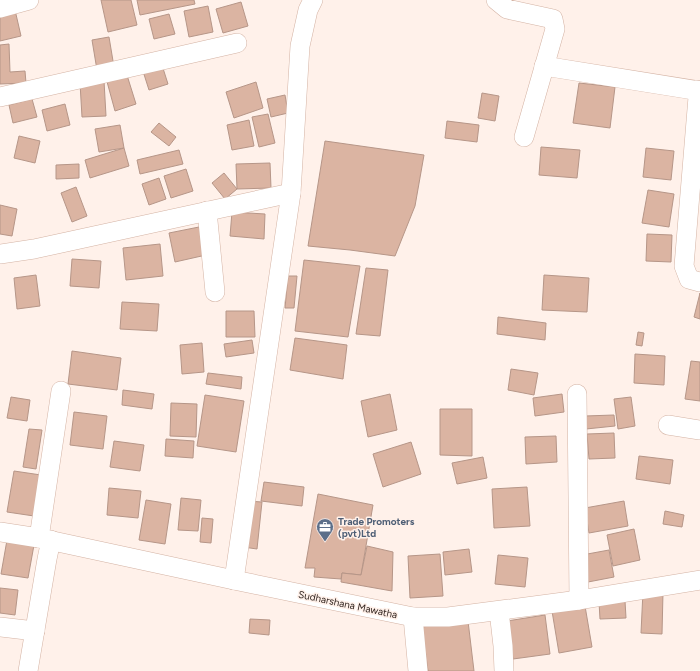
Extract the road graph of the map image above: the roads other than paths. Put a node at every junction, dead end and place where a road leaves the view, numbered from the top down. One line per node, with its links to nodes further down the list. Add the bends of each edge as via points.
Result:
1 (30, 0): 4 (street)
2 (313, 0): 10 (street, via 308,10 300,46)
3 (496, 0): 6 (street, via 507,9 553,19 555,29)
4 (0, 8)
5 (237, 43): 8 (street)
6 (544, 66): 7 (street); 9 (street)
7 (699, 90): 13 (street, via 684,266 689,279)
8 (0, 97)
9 (524, 137)
10 (291, 193): 11 (street); 22 (street)
11 (207, 211): 12 (street, via 34,249); 14 (street)
12 (0, 254)
13 (700, 282)
14 (215, 292)
15 (61, 391): 20 (street)
16 (577, 394): 23 (street)
17 (668, 424): 18 (street)
18 (700, 430)
19 (0, 532): 20 (street, Sudharshana Mawatha)
20 (45, 539): 22 (street, Sudharshana Mawatha); 27 (street, via 47,558)
21 (700, 578): 23 (street, Sudharshana Mawatha)
22 (234, 580): 25 (street, Sudharshana Mawatha)
23 (579, 600): 24 (street, Sudharshana Mawatha)
24 (499, 611): 25 (street, Sudharshana Mawatha); 30 (street)
25 (413, 618): 29 (street)
26 (0, 627): 27 (street)
27 (34, 630): 28 (street)
28 (28, 671)
29 (418, 671)
30 (504, 671)

